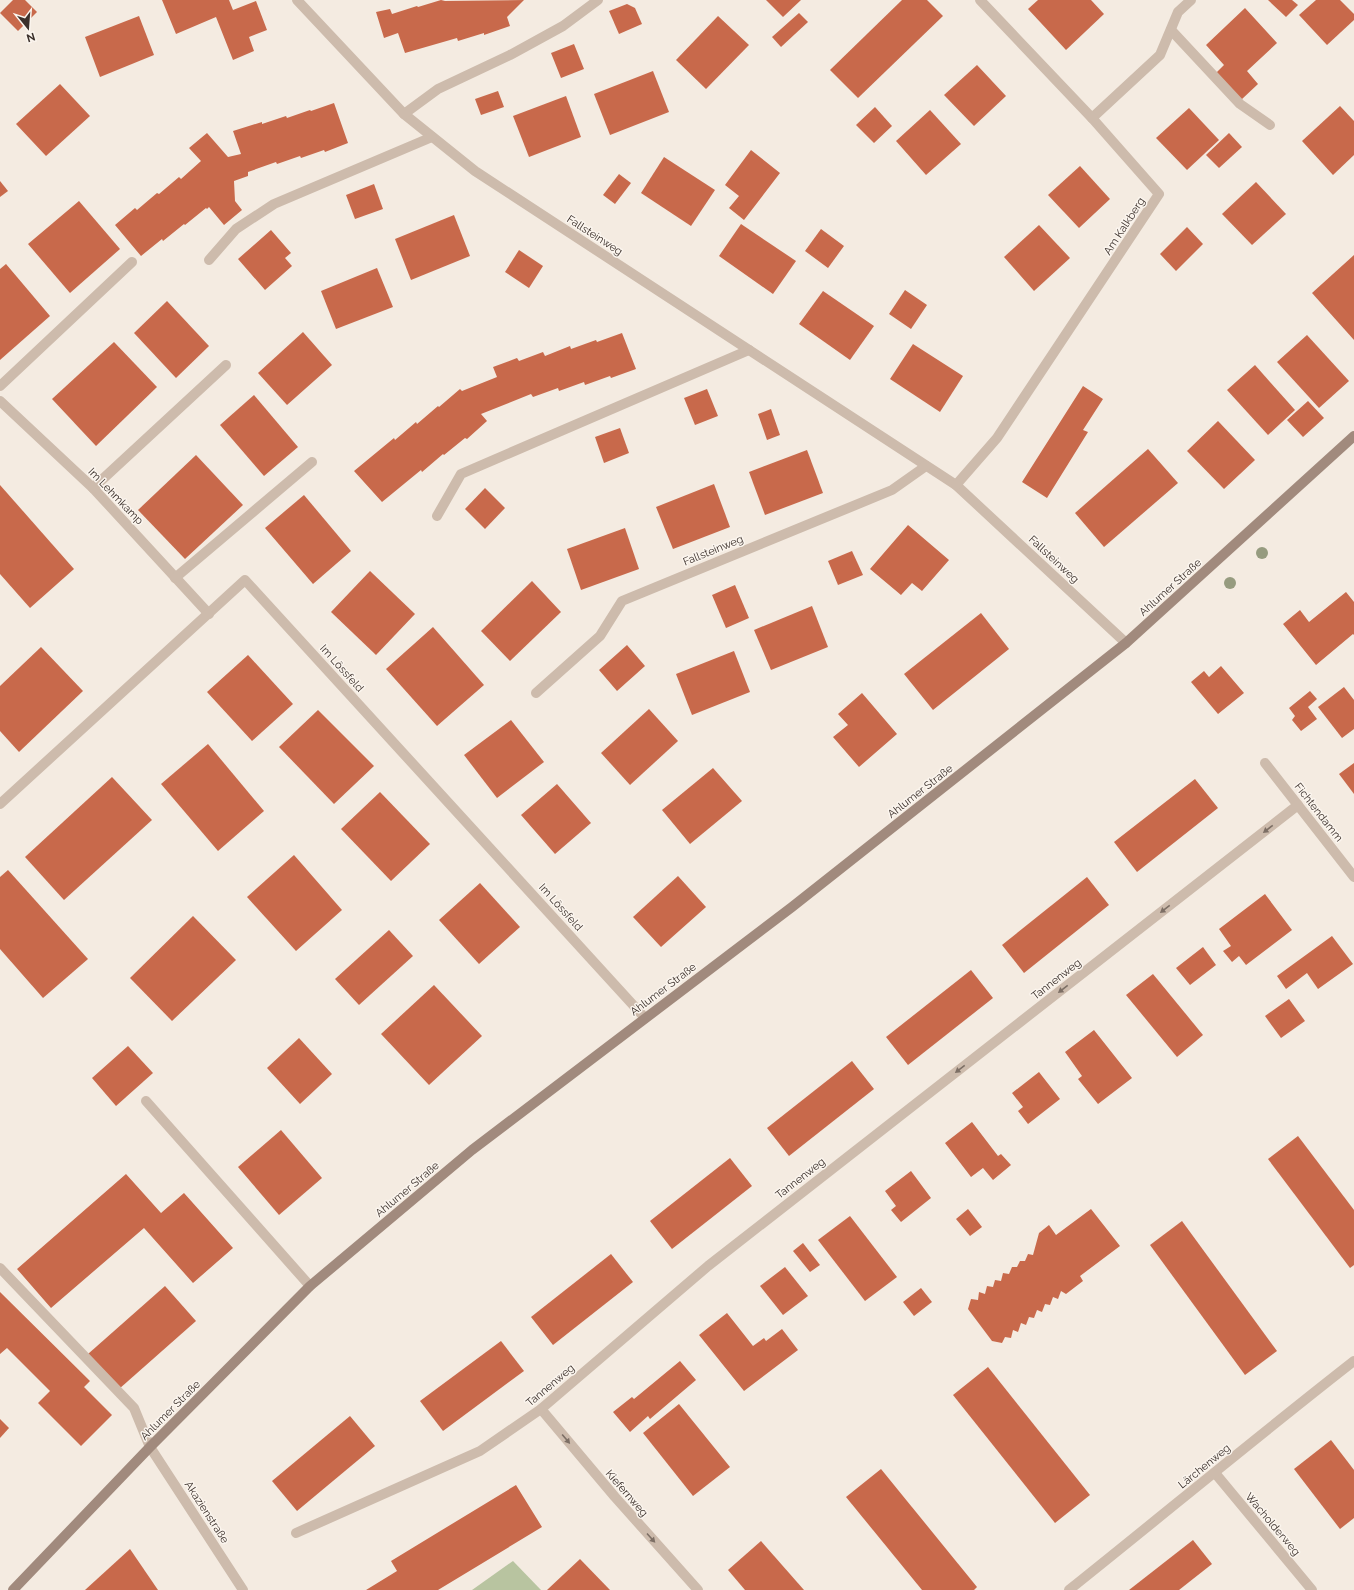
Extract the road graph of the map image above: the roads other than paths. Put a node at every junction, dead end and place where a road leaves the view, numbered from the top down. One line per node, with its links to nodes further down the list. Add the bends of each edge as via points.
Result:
1 (297, 0): 6 (street, Fallsteinweg)
2 (598, 0): 6 (street, via 563,26 510,56 438,89)
3 (980, 0): 7 (street, Am Kalkberg)
4 (1191, 0): 5 (street, via 1178,12)
5 (1171, 30): 7 (street, via 1160,55); 8 (street, via 1240,104)
6 (404, 114): 9 (street, Fallsteinweg)
7 (1092, 118): 19 (street, Am Kalkberg, via 1159,194 997,438)
8 (1270, 125)
9 (432, 137): 10 (street, via 274,204 236,229); 12 (street, Fallsteinweg, via 475,171)
10 (209, 260)
11 (132, 262): 14 (street)
12 (749, 350): 18 (street, Fallsteinweg); 21 (street, via 460,474)
13 (226, 365): 20 (street)
14 (0, 386)
15 (0, 401): 20 (street, Im Lehmkamp)
16 (1354, 436): 24 (main road, Ahlumer Straße)
17 (312, 462): 22 (street)
18 (926, 466): 19 (street, Fallsteinweg); 25 (street, Fallsteinweg, via 892,490 622,601 600,636)
19 (956, 485): 24 (street, Fallsteinweg)
20 (93, 488): 22 (street, Im Lehmkamp)
21 (437, 516)
22 (176, 578): 23 (street, Im Lehmkamp)
23 (209, 614): 27 (street, Im Lössfeld); 30 (street, Im Lössfeld, via 245,580)
24 (1126, 643): 30 (main road, Ahlumer Straße, via 792,907)
25 (536, 693)
26 (1265, 763): 28 (street, Fichtendamm)
27 (0, 804)
28 (1298, 805): 29 (street, Fichtendamm); 35 (street, Tannenweg, one-way to 35, via 708,1266)
29 (1354, 877)
30 (645, 1018): 33 (main road, Ahlumer Straße, via 472,1150)
31 (146, 1101): 33 (street)
32 (0, 1268): 36 (street, Akazienstraße, via 134,1408)
33 (310, 1286): 36 (main road, Ahlumer Straße)
34 (1354, 1361): 37 (street, Lärchenweg, via 1275,1422)
35 (541, 1409): 38 (street, Tannenweg, via 480,1451); 41 (street, Kiefernweg, one-way to 41)
36 (150, 1447): 39 (main road, Ahlumer Straße); 40 (street, Akazienstraße)
37 (1215, 1473): 42 (street, Lärchenweg); 43 (street, Wacholderweg)
38 (296, 1533)
39 (13, 1590)
40 (243, 1590)
41 (698, 1590)
42 (1069, 1590)
43 (1312, 1590)

